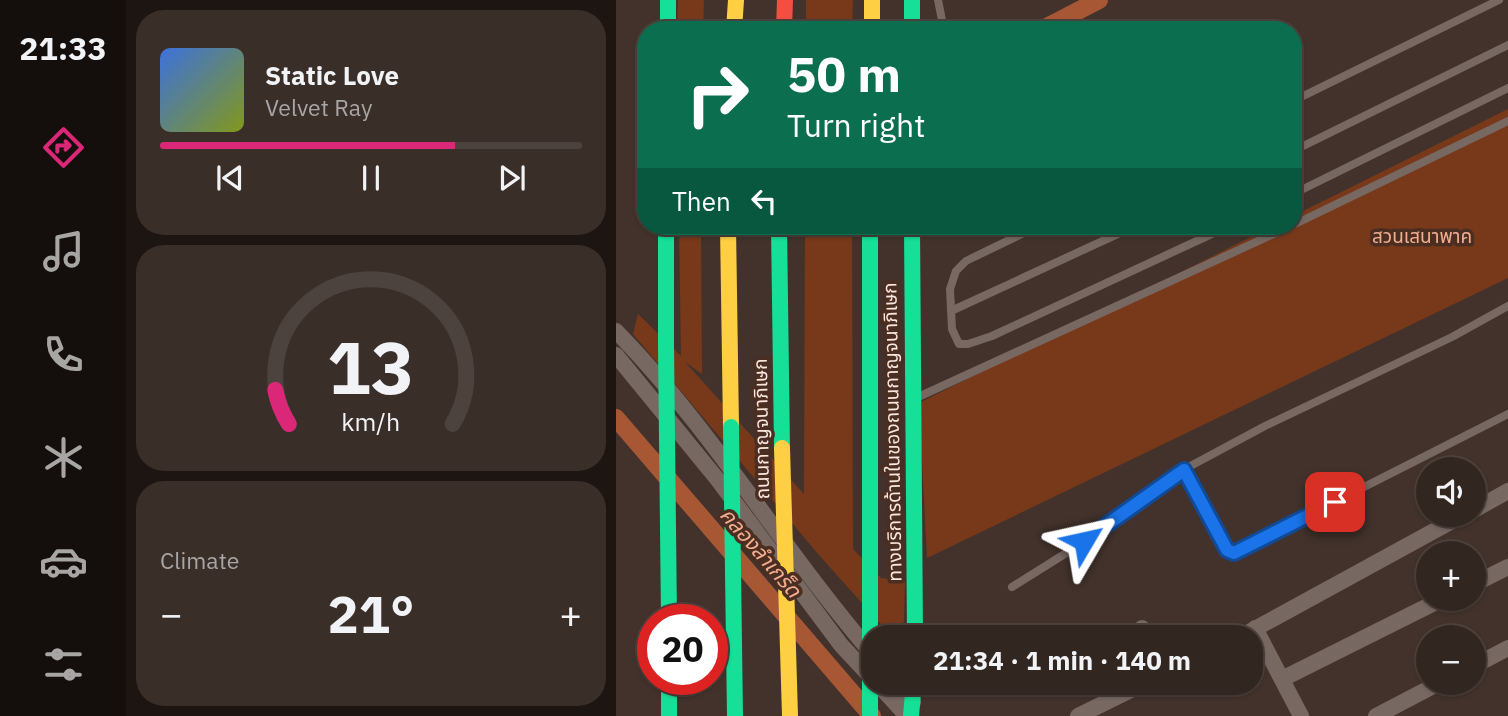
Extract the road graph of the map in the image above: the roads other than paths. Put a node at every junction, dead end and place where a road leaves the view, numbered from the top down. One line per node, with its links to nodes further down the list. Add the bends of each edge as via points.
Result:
1 (668, 0): 8 (main road)
2 (736, 0): 9 (main road)
3 (785, 0): 10 (main road)
4 (872, 0): 11 (main road)
5 (912, 0): 12 (main road)
6 (938, 0): 13 (lane)
7 (1499, 0): 16 (lane)
8 (668, 21)
9 (735, 21)
10 (784, 21)
11 (872, 21)
12 (912, 21)
13 (942, 21)
14 (1508, 45): 18 (lane)
15 (1508, 88): 19 (lane)
16 (1302, 97)
17 (1508, 121): 20 (lane)
18 (1302, 147)
19 (1302, 190)
20 (1302, 220)
21 (666, 235): 43 (main road, bridge)
22 (728, 235): 60 (main road, ถนนกาญจนาภิเษก, bridge)
23 (779, 235): 61 (main road, ถนนกาญจนาภิเษก, bridge)
24 (870, 235): 62 (main road, bridge)
25 (912, 235): 34 (main road, ทางบริการด้านในของถนนกาญจนาภิเษก)
26 (1019, 235): 31 (lane, via 966,261 956,271 950,289)
27 (1116, 235): 31 (lane)
28 (1208, 235): 31 (lane, via 968,345 955,340)
29 (1270, 235): 34 (lane)
30 (1508, 306): 36 (lane)
31 (951, 311)
32 (616, 331): 47 (street, via 695,423)
33 (616, 355): 51 (street)
34 (911, 400): 45 (main road, ทางบริการด้านในของถนนกาญจนาภิเษก)
35 (1508, 414): 36 (lane, via 1234,553 1227,550)
36 (1184, 470): 42 (lane)
37 (1508, 491): 38 (street)
38 (1486, 503)
39 (1441, 527): 46 (street)
40 (1508, 567): 41 (street)
41 (1486, 578)
42 (1012, 587)
43 (668, 604)
44 (1418, 611): 52 (street)
45 (915, 625)
46 (1261, 625)
47 (861, 641)
48 (1263, 643): 52 (street)
49 (1508, 648): 50 (street)
50 (1486, 660)
51 (861, 666)
52 (1282, 679): 64 (street)
53 (669, 695): 59 (main road)
54 (891, 695): 58 (street)
55 (902, 695): 58 (street)
56 (1121, 695): 63 (street)
57 (1416, 695): 65 (street)
58 (910, 711)
59 (669, 716)
60 (735, 716)
61 (790, 716)
62 (870, 716)
63 (1078, 716)
64 (1301, 716)
65 (1376, 716)

